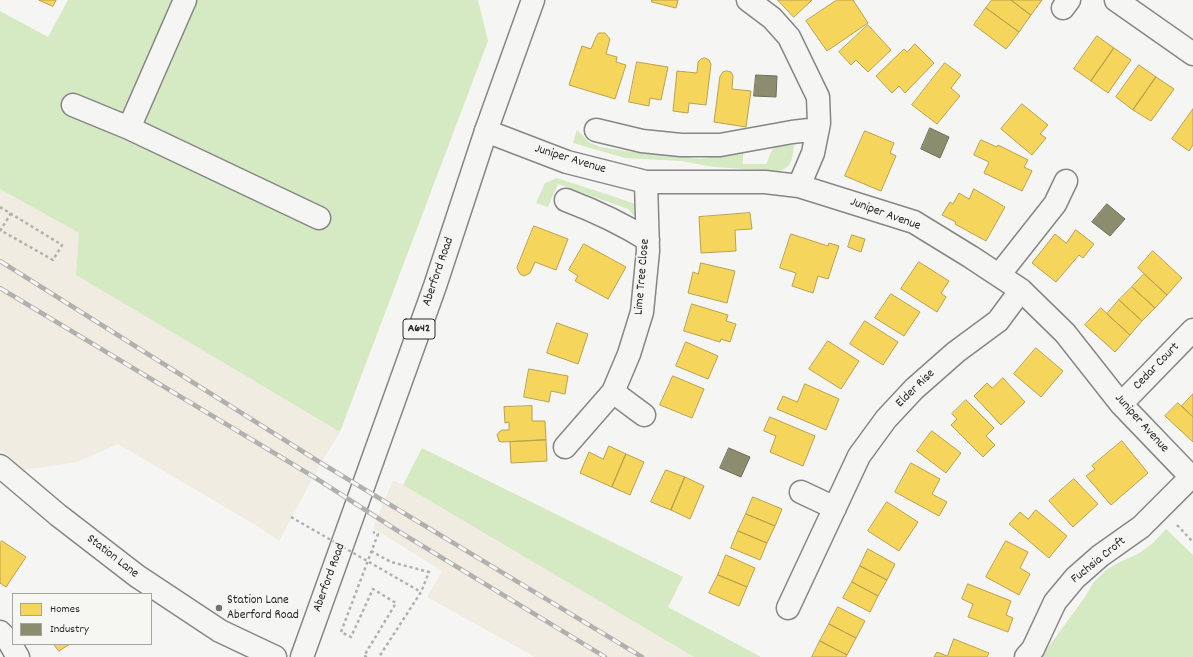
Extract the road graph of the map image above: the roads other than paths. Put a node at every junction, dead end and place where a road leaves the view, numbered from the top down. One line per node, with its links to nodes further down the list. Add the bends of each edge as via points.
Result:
1 (185, 0): 7 (street)
2 (533, 0): 10 (street, Aberford Road / A642)
3 (748, 0): 9 (street, via 772,18 789,37 818,97)
4 (1116, 0): 5 (street)
5 (1193, 54)
6 (73, 105): 7 (street)
7 (129, 128): 15 (street)
8 (596, 130): 9 (street, via 642,141 681,145 720,145)
9 (818, 130): 13 (street, via 813,153)
10 (486, 131): 12 (street, Juniper Avenue, via 567,162); 32 (street, Aberford Road / A642, via 435,286)
11 (1066, 180): 17 (street, via 1055,204)
12 (646, 182): 13 (street, Juniper Avenue, via 765,182); 16 (street, Lime Tree Close)
13 (799, 186): 17 (street, Juniper Avenue, via 914,222)
14 (566, 200): 16 (street, via 601,214)
15 (318, 218)
16 (648, 240): 20 (street, Lime Tree Close, via 642,312 629,354)
17 (999, 275): 18 (street, Juniper Avenue)
18 (1021, 290): 21 (street, Juniper Avenue, via 1065,333); 27 (street, Elder Rise, via 998,321 914,389 886,418 859,456)
19 (1193, 330): 21 (street, Cedar Court)
20 (613, 392): 22 (street); 23 (street, Lime Tree Close)
21 (1122, 404): 25 (street, Juniper Avenue)
22 (644, 415)
23 (565, 447)
24 (0, 466): 31 (street, Station Lane, via 137,576 220,632)
25 (1192, 479): 33 (street, Fuchsia Croft, via 1141,527 1100,556 1075,578 1055,602 1033,649)
26 (801, 492): 27 (street)
27 (835, 508): 28 (street, Elder Rise)
28 (788, 608)
29 (0, 632): 30 (street)
30 (18, 657)
31 (275, 657)
32 (302, 657)
33 (1026, 657)

